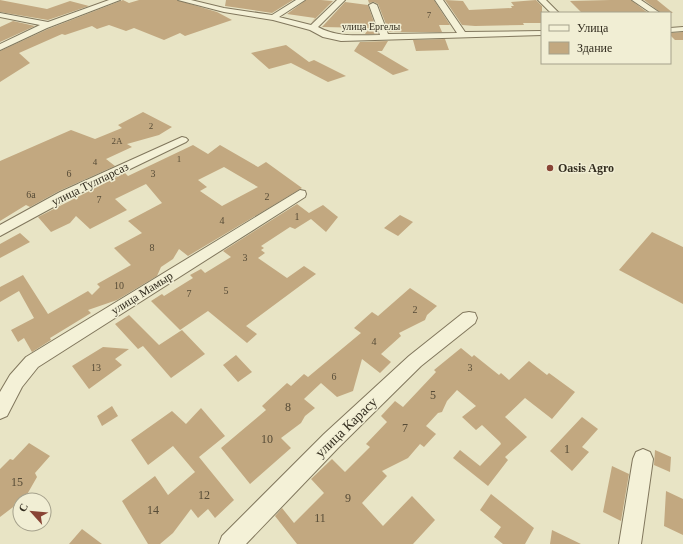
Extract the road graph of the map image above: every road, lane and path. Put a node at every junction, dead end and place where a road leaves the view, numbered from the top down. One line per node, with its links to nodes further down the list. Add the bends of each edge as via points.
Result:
1 (116, 0): 13 (street)
2 (301, 0): 12 (street)
3 (341, 0): 14 (street)
4 (439, 0): 16 (street)
5 (542, 0): 9 (street)
6 (636, 0): 10 (street)
7 (188, 1): 12 (street, улица Ергелы)
8 (373, 6): 17 (street)
9 (554, 12)
10 (654, 12)
11 (0, 16): 13 (street)
12 (273, 18): 14 (street, улица Ергелы)
13 (48, 24): 18 (street)
14 (313, 28): 17 (street, улица Ергелы, via 322,34 341,38)
15 (541, 33): 16 (street, улица Ергелы)
16 (463, 36): 17 (street, улица Ергелы)
17 (385, 38)
18 (0, 46)
19 (182, 140): 21 (street, улица Тулпарсаз, via 65,195)
20 (300, 194): 23 (street, улица Мамыр, via 32,362 16,381)
21 (0, 231)
22 (469, 318): 25 (street, улица Карасу, via 415,361 331,441)
23 (0, 410)
24 (644, 459): 26 (street)
25 (230, 544)
26 (630, 544)

